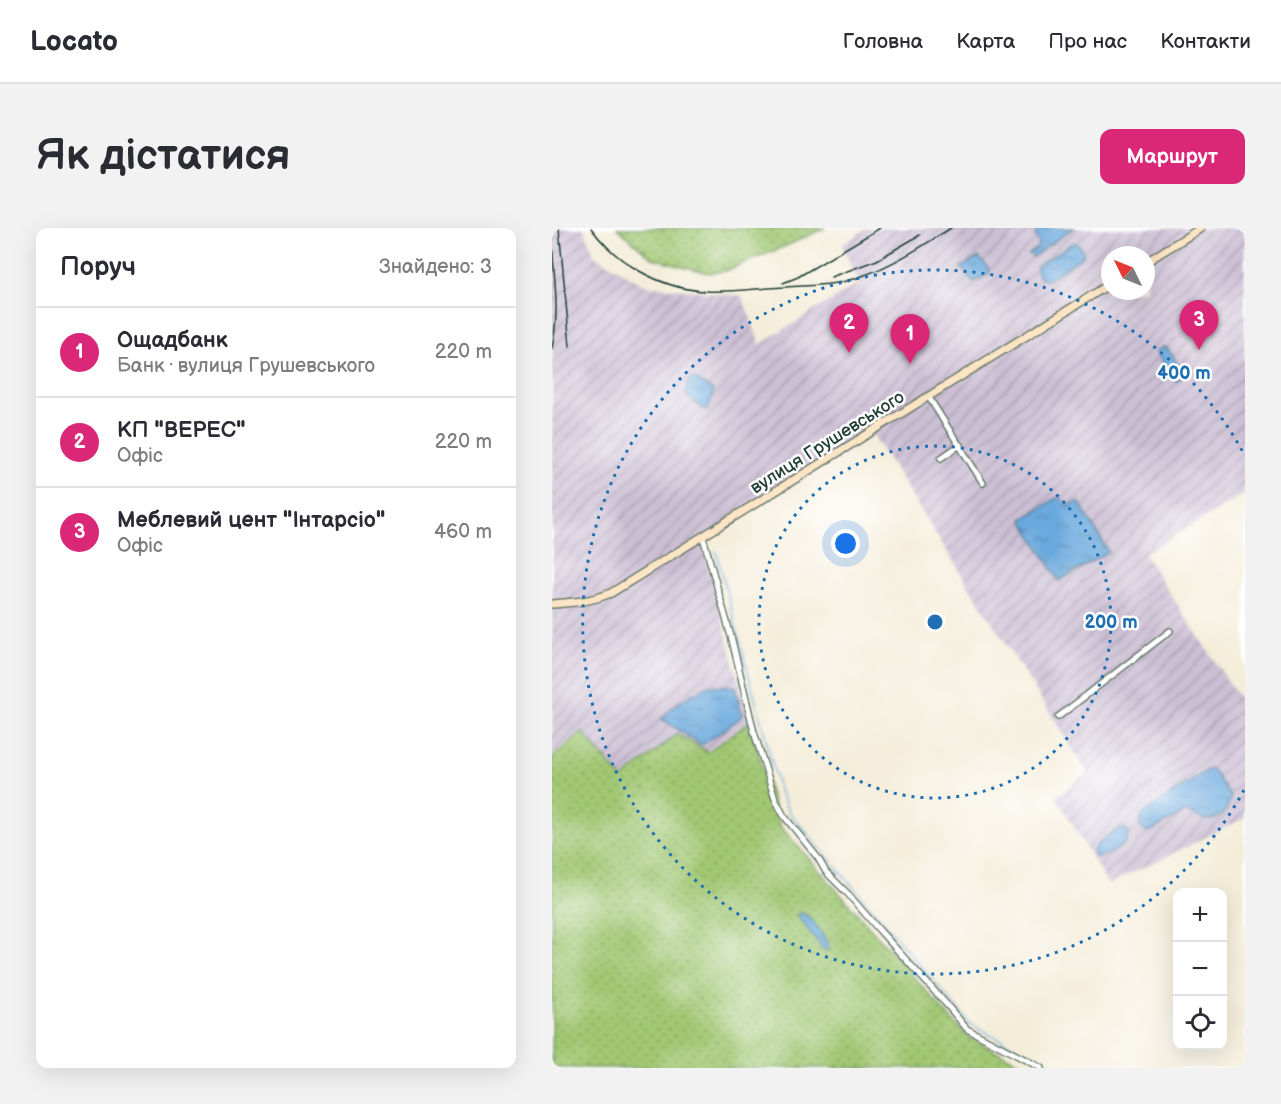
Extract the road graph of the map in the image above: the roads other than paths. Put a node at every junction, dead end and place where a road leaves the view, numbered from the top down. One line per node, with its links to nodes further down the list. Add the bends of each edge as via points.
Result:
1 (1201, 228): 2 (street)
2 (1155, 256)
3 (1101, 290): 4 (street, вулиця Грушевського)
4 (928, 396): 5 (street); 8 (street, вулиця Грушевського)
5 (960, 446): 6 (street); 7 (street)
6 (940, 458)
7 (983, 483)
8 (703, 537): 9 (street, вулиця Грушевського, via 604,596); 12 (street, via 754,732 778,807 825,872 967,1029)
9 (552, 604)
10 (1170, 631): 11 (street)
11 (1058, 717)
12 (1041, 1068)

